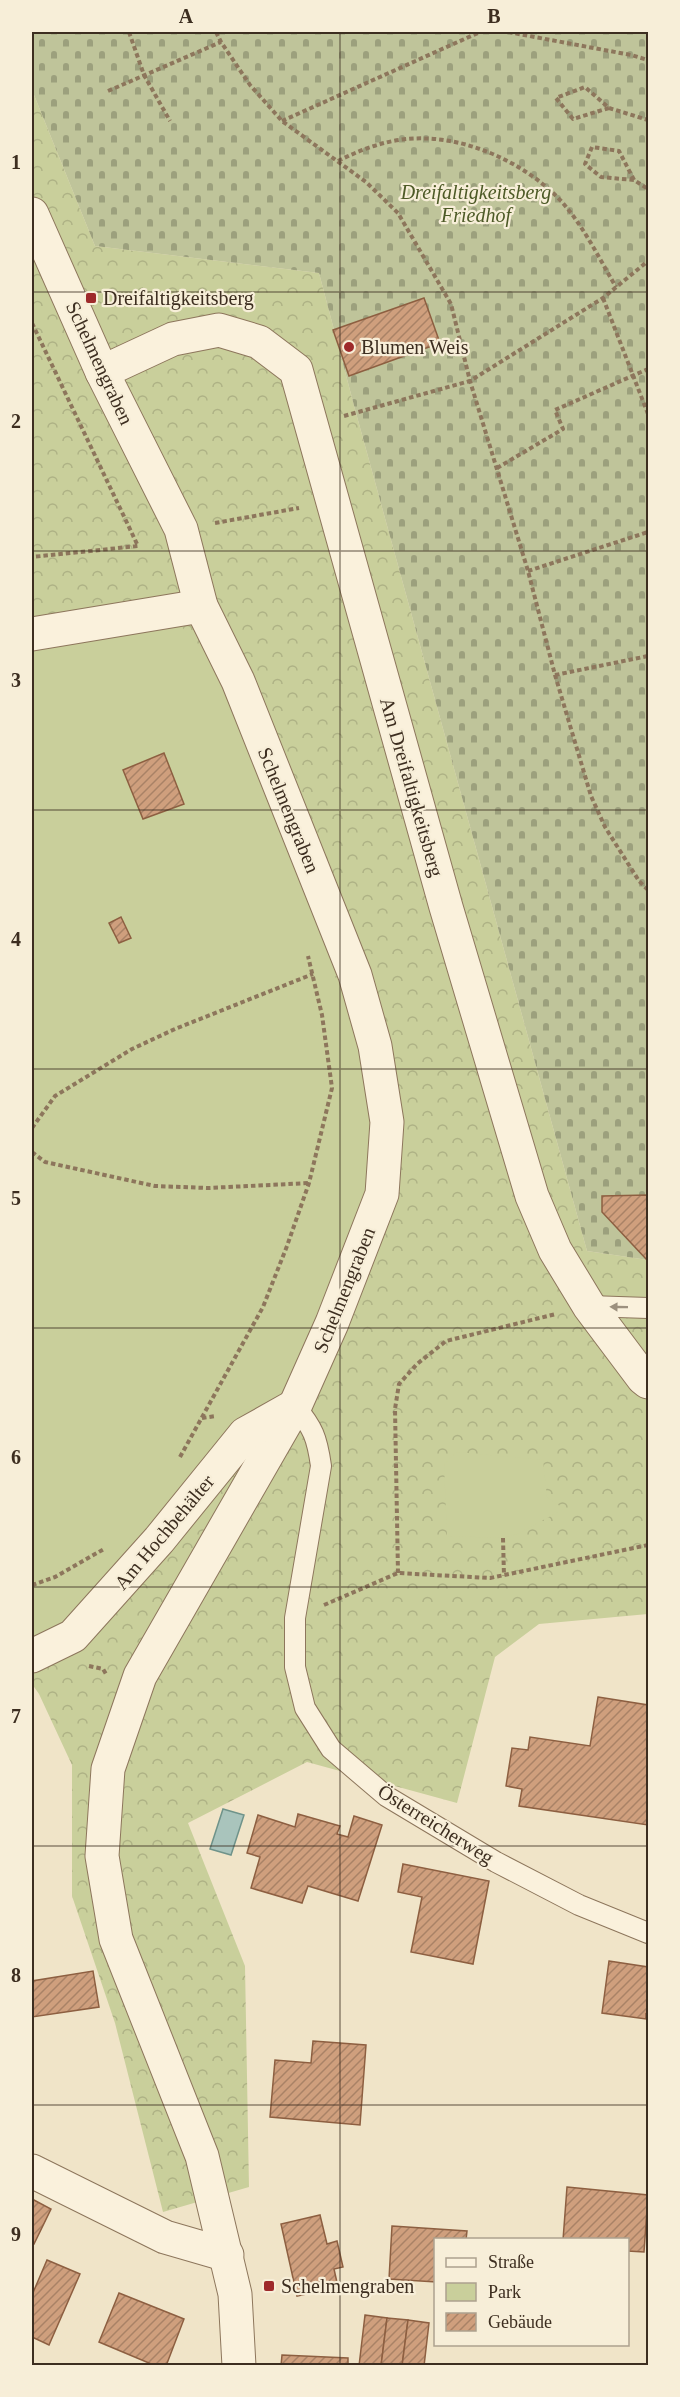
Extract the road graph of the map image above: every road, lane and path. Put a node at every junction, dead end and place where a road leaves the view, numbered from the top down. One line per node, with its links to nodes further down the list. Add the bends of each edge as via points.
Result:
1 (129, 32): 7 (path)
2 (216, 32): 5 (path)
3 (480, 32): 10 (path)
4 (507, 32): 6 (path)
5 (221, 42): 7 (path); 10 (path, via 250,86)
6 (648, 60)
7 (144, 75): 8 (path); 12 (path)
8 (108, 91)
9 (609, 108): 9 (path, via 585,87 556,98 573,119); 11 (path)
10 (282, 120): 13 (path)
11 (648, 120)
12 (170, 121)
13 (337, 161): 18 (path, via 364,148 419,138 482,149 505,159 546,186 563,204); 24 (path, via 398,213 422,252 452,304)
14 (634, 180): 14 (path, via 619,151 592,147 585,164 601,177); 15 (path)
15 (648, 189)
16 (32, 214): 22 (street, Schelmengraben)
17 (648, 261): 18 (path)
18 (616, 287): 19 (path)
19 (603, 297): 23 (path); 24 (path)
20 (32, 323): 31 (path, via 138,546)
21 (648, 369): 23 (path)
22 (102, 372): 26 (street, Am Dreifaltigkeitsberg, via 173,339 219,330 259,342 296,370); 29 (street, Schelmengraben)
23 (635, 374): 25 (path); 27 (path, via 555,410 563,429)
24 (470, 381): 26 (path); 27 (path)
25 (648, 414)
26 (311, 425): 28 (street, Am Dreifaltigkeitsberg)
27 (497, 468): 32 (path)
28 (332, 502): 29 (path); 43 (street, Am Dreifaltigkeitsberg, via 532,1196 555,1250)
29 (181, 529): 33 (street, Schelmengraben)
30 (648, 532): 32 (path)
31 (32, 557)
32 (528, 571): 36 (path)
33 (201, 606): 34 (street); 46 (street, Schelmengraben, via 238,681 355,975 375,1046 387,1122 382,1194)
34 (32, 634)
35 (648, 656): 36 (path)
36 (555, 675): 37 (path, via 591,796 605,827)
37 (648, 890)
38 (308, 953): 39 (path)
39 (313, 974): 40 (path, via 132,1049 55,1096); 42 (path, via 332,1088)
40 (32, 1128)
41 (32, 1152): 42 (path, via 45,1162 156,1186 208,1188)
42 (309, 1183): 47 (path, via 262,1307)
43 (589, 1306): 44 (lane, one-way to 43); 45 (street, Am Dreifaltigkeitsberg); 51 (path, via 446,1341 399,1384 395,1409)
44 (648, 1308)
45 (648, 1382)
46 (295, 1406): 54 (lane, Österreicherweg, via 311,1426 321,1466); 55 (street, Am Hochbehälter, via 245,1434 159,1540 73,1636); 60 (street, Schelmengraben, via 140,1676 108,1769 102,1856 116,1939 202,2156)
47 (179, 1458)
48 (503, 1538): 52 (path)
49 (648, 1545): 52 (path)
50 (105, 1548): 53 (path, via 56,1577)
51 (398, 1573): 52 (path, via 490,1578); 54 (path)
52 (504, 1575)
53 (32, 1585)
54 (295, 1618): 58 (lane, Österreicherweg, via 295,1666 305,1708 331,1749 386,1796 496,1862 579,1905)
55 (32, 1656)
56 (79, 1670): 57 (path, via 89,1665 103,1669)
57 (113, 1681)
58 (648, 1933)
59 (32, 2171): 60 (street, via 165,2237)
60 (227, 2255): 61 (street, Schelmengraben, via 235,2294)
61 (239, 2366)

